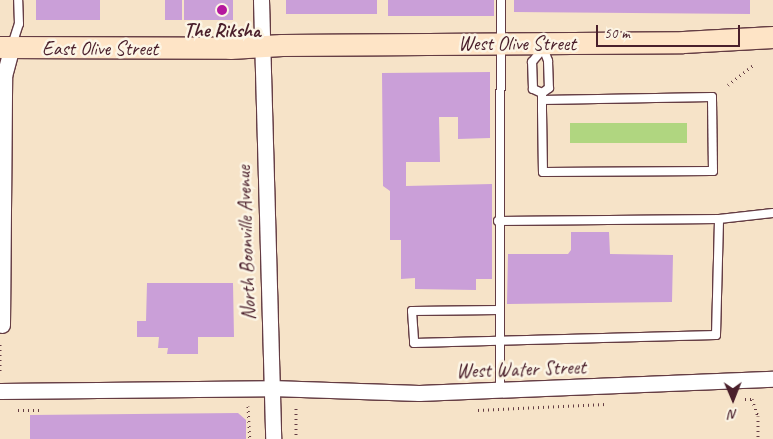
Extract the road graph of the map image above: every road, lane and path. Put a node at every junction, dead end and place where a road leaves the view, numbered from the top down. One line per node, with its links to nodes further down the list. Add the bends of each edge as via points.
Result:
1 (18, 0): 8 (lane, via 19,24)
2 (261, 0): 6 (street, North Boonville Avenue)
3 (501, 0): 5 (lane)
4 (773, 37): 7 (street, West Olive Street)
5 (500, 43): 6 (street, West Olive Street); 7 (street, West Olive Street); 14 (lane)
6 (260, 45): 8 (street, East Olive Street, via 230,48); 21 (street, North Boonville Avenue)
7 (542, 46): 11 (lane, via 548,61 548,88); 11 (lane, via 532,62 533,89)
8 (6, 47): 16 (street)
9 (754, 65): 10 (path)
10 (728, 85)
11 (542, 97): 11 (lane, via 712,98 713,171 543,172)
12 (773, 213): 13 (lane)
13 (719, 219): 14 (lane); 17 (lane, via 716,334)
14 (498, 221): 15 (lane)
15 (499, 310): 17 (lane); 17 (lane, via 412,311 414,343)
16 (2, 325)
17 (499, 340): 23 (lane)
18 (0, 352): 19 (path)
19 (0, 371)
20 (773, 379): 23 (street, West Water Street)
21 (271, 388): 22 (street, West Water Street); 23 (street, West Water Street, via 419,393); 29 (street, North Boonville Avenue)
22 (0, 391)
23 (500, 391)
24 (735, 398): 30 (path, via 752,399 758,416)
25 (614, 404): 26 (path)
26 (595, 405)
27 (250, 406): 28 (path)
28 (250, 439)
29 (273, 439)
30 (758, 439)

